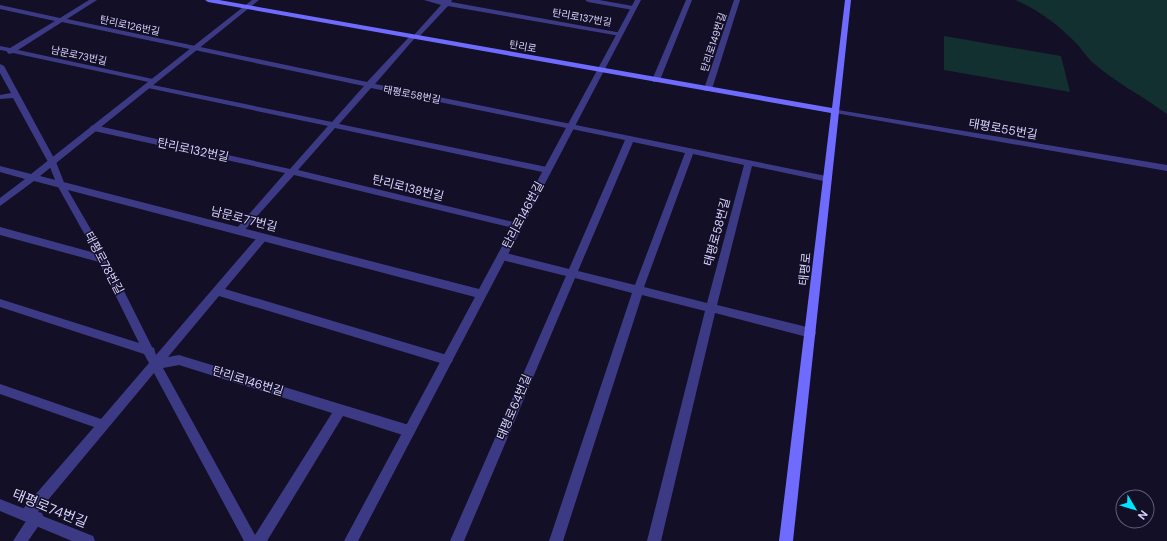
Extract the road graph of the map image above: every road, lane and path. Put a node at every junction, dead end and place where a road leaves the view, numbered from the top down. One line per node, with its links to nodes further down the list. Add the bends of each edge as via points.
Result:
1 (94, 0): 14 (street, 탄리로126번길)
2 (208, 0): 12 (main road, 탄리로)
3 (256, 0): 12 (street)
4 (427, 0): 10 (street, 탄리로137번길)
5 (588, 0): 13 (street)
6 (638, 0): 13 (street, 탄리로146번길)
7 (689, 0): 23 (street)
8 (737, 0): 26 (street, 탄리로149번길)
9 (848, 0): 29 (main road, 태평로)
10 (447, 2): 15 (street, 탄리로137번길); 16 (street)
11 (0, 7): 14 (street)
12 (247, 7): 16 (main road, 탄리로); 18 (street)
13 (633, 8): 15 (street, 탄리로146번길)
14 (62, 21): 18 (street, 탄리로126번길); 19 (street, 탄리로126번길)
15 (620, 34): 22 (street, 탄리로146번길)
16 (414, 37): 22 (main road, 탄리로); 25 (street)
17 (0, 48): 19 (street, 남문로73번길)
18 (194, 49): 24 (street); 25 (street, 태평로58번길)
19 (12, 51): 20 (street, 탄리로126번길); 24 (street, 남문로73번길)
20 (0, 55)
21 (0, 66): 27 (street, 태평로78번길)
22 (600, 70): 23 (main road, 탄리로); 31 (street, 탄리로146번길)
23 (656, 80): 26 (main road, 탄리로)
24 (151, 83): 30 (street); 32 (street)
25 (369, 85): 30 (street); 31 (street, 태평로58번길)
26 (708, 89): 29 (main road, 탄리로)
27 (15, 96): 28 (street); 35 (street, 태평로78번길)
28 (0, 97)
29 (836, 111): 37 (street, 태평로55번길); 42 (main road, 태평로)
30 (332, 125): 39 (street); 40 (street)
31 (570, 126): 33 (street, 태평로58번길); 39 (street, 탄리로146번길)
32 (94, 128): 35 (street); 40 (street, 탄리로132번길)
33 (630, 138): 34 (street, 태평로58번길); 51 (street)
34 (690, 151): 36 (street, 태평로58번길); 53 (street)
35 (52, 162): 41 (street); 43 (street, 태평로78번길)
36 (749, 162): 42 (street, 태평로58번길); 56 (street, 태평로58번길)
37 (1167, 168)
38 (0, 169): 41 (street, 남문로77번길)
39 (547, 170): 45 (street, 탄리로146번길)
40 (292, 172): 45 (street, 탄리로138번길); 47 (street)
41 (32, 177): 43 (street, 남문로77번길); 44 (street)
42 (828, 179): 57 (main road, 태평로)
43 (61, 185): 47 (street, 남문로77번길); 50 (street, 태평로78번길)
44 (0, 203)
45 (517, 226): 49 (street, 탄리로146번길)
46 (0, 231): 50 (street)
47 (239, 231): 48 (street, 남문로77번길)
48 (263, 237): 52 (street); 54 (street, 남문로77번길)
49 (502, 256): 51 (street); 54 (street, 탄리로146번길)
50 (103, 259): 58 (street, 태평로78번길)
51 (572, 273): 53 (street); 72 (street, 태평로64번길)
52 (218, 291): 59 (street); 60 (street)
53 (638, 291): 56 (street); 73 (street)
54 (481, 294): 59 (street, 탄리로146번길)
55 (0, 303): 58 (street)
56 (711, 308): 57 (street); 74 (street)
57 (811, 333): 75 (main road, 태평로)
58 (150, 351): 60 (street, 태평로78번길)
59 (446, 360): 64 (street, 탄리로146번길)
60 (156, 364): 62 (street, 탄리로146번길, via 179,360); 63 (street); 69 (street, 태평로78번길)
61 (0, 389): 63 (street)
62 (340, 410): 64 (street, 탄리로146번길); 70 (street)
63 (104, 425): 66 (street)
64 (409, 431): 71 (street, 탄리로146번길)
65 (0, 505): 66 (street, 태평로74번길)
66 (32, 516): 67 (street); 68 (street, 태평로74번길)
67 (20, 541)
68 (88, 541)
69 (251, 541)
70 (259, 541)
71 (351, 541)
72 (457, 541)
73 (556, 541)
74 (654, 541)
75 (786, 541)

